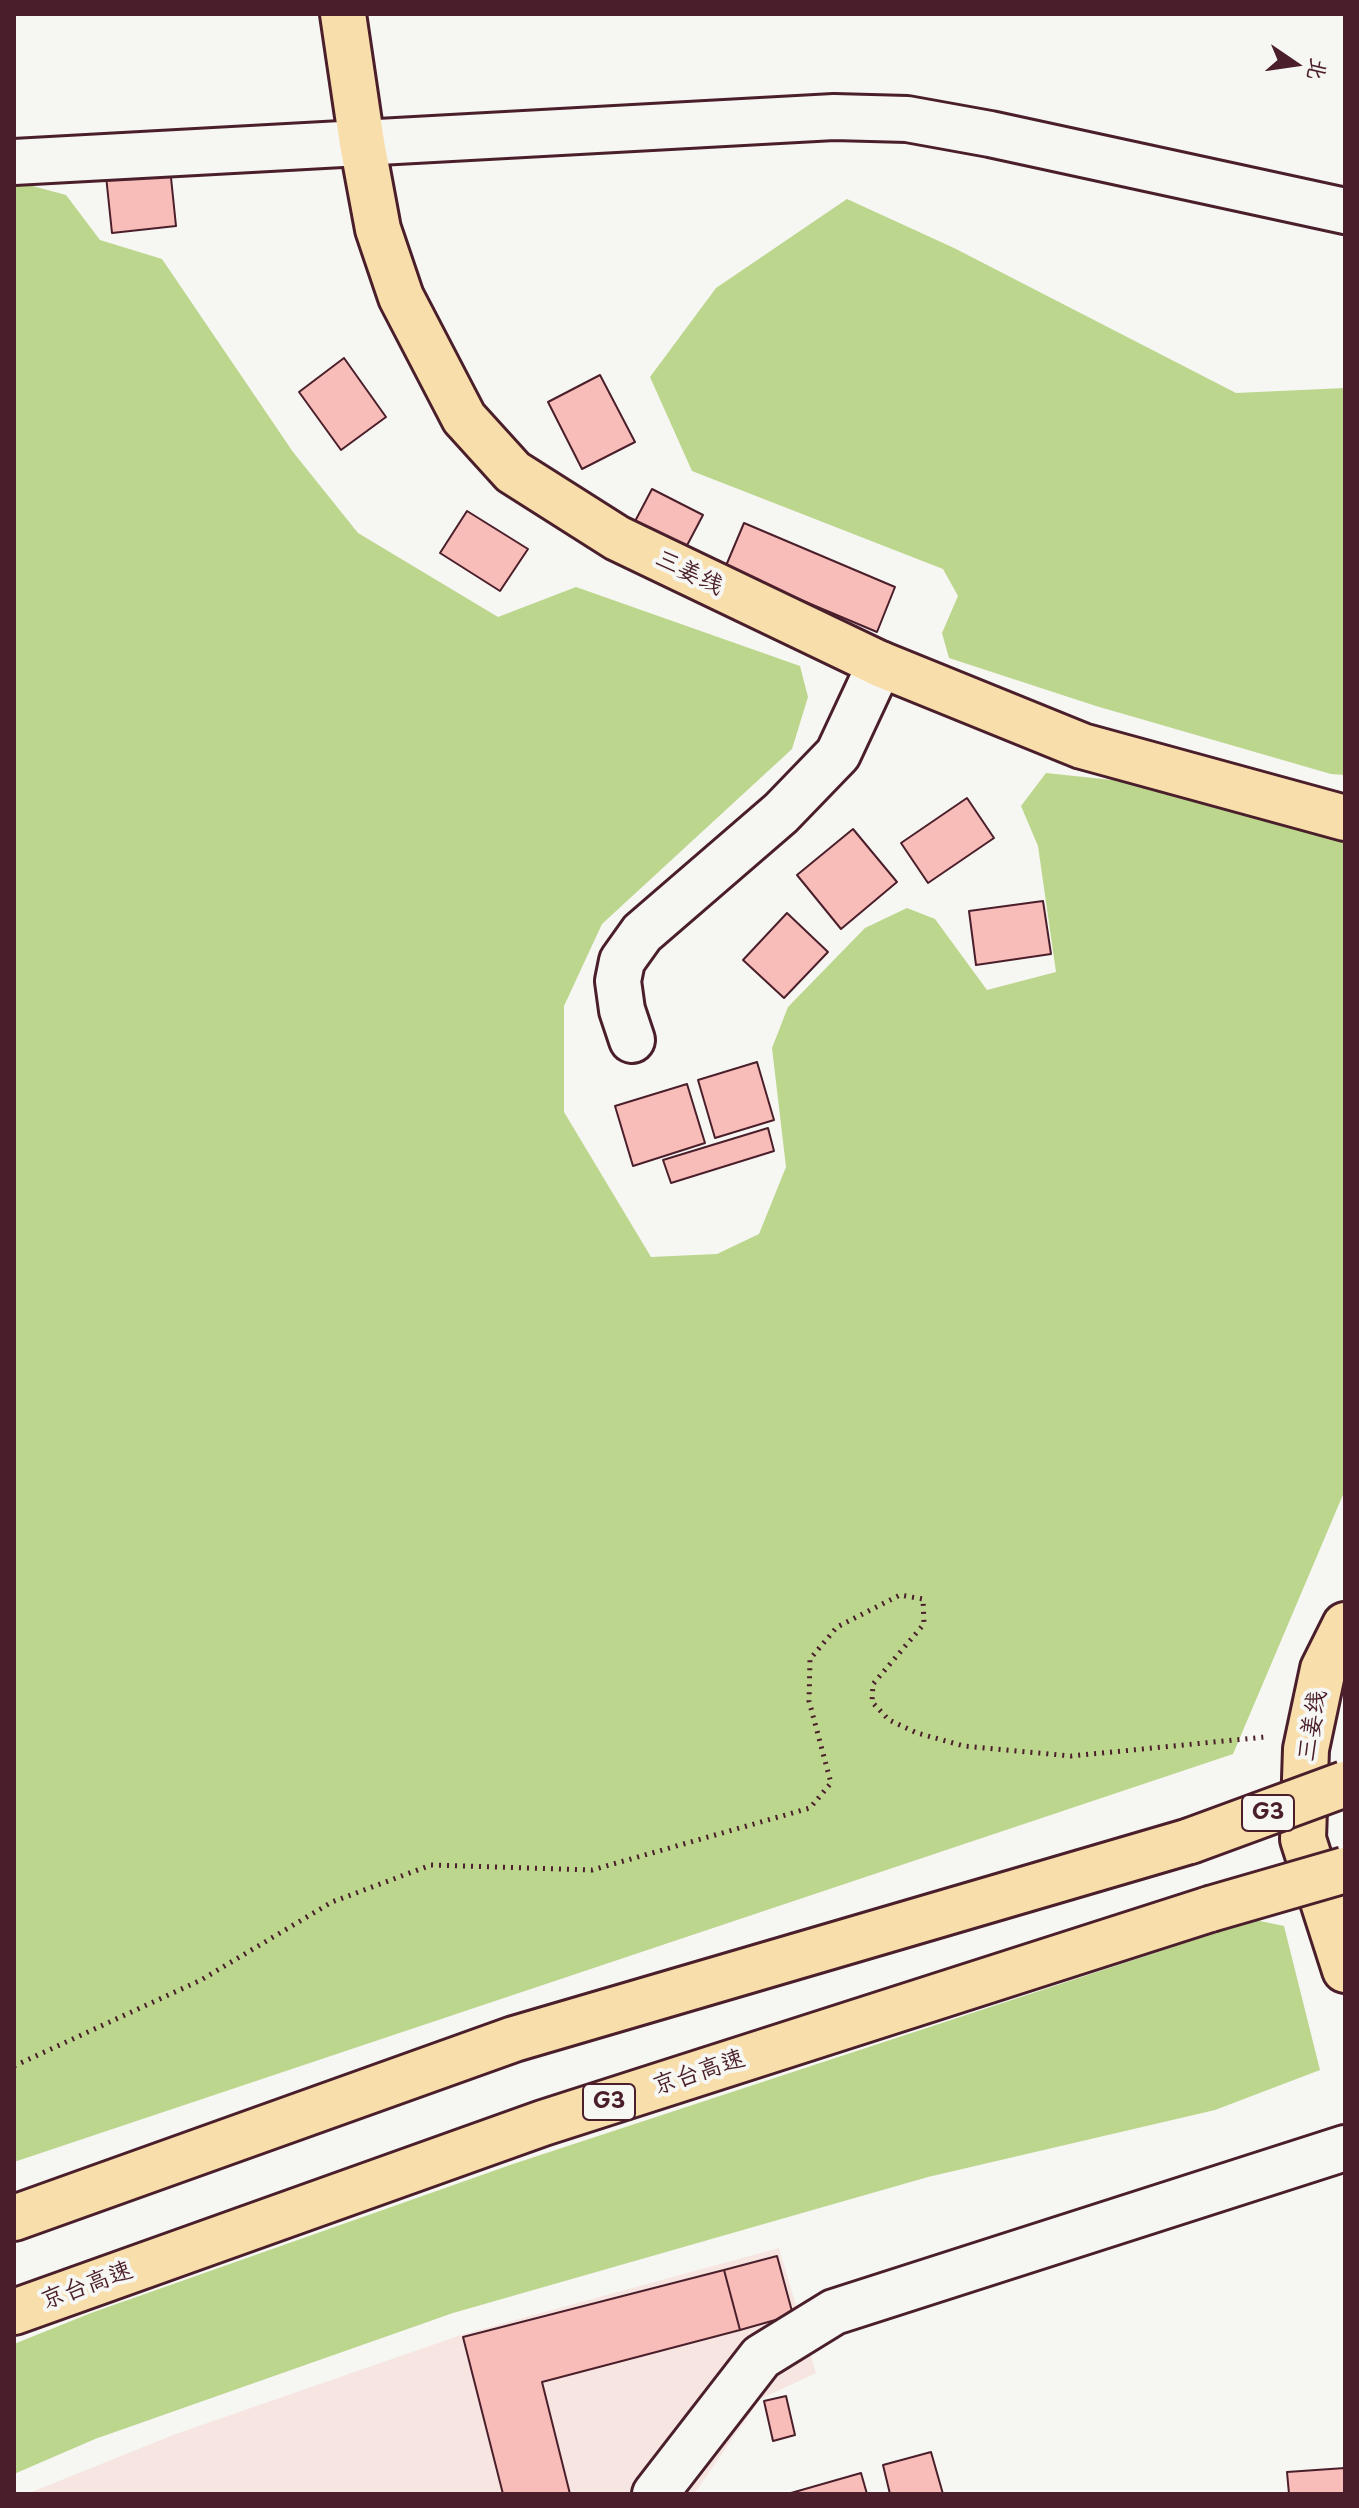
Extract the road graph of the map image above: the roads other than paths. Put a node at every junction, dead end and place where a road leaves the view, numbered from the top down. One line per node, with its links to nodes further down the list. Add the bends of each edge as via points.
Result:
1 (343, 14): 2 (main road, 三姜线)
2 (362, 143): 3 (street); 4 (street, via 834,117 907,119); 5 (main road, 三姜线, via 378,229 401,297 464,418 513,472 617,538)
3 (14, 162)
4 (1345, 211)
5 (880, 664): 6 (main road, 三姜线, via 1082,746); 7 (street, via 838,754 781,813 642,933 622,961 618,981)
6 (1345, 818)
7 (632, 1040)
8 (1345, 1625): 11 (main road, 三姜线, via 1323,1669 1306,1749 1303,1839)
9 (1345, 1784): 13 (main road, G3, bridge, via 1190,1841 514,2039)
10 (1345, 1870): 14 (main road, 京台高速 / G3, bridge, via 543,2123)
11 (1345, 1970)
12 (1345, 2148): 15 (street, via 834,2312 761,2357)
13 (14, 2218)
14 (14, 2312)
15 (655, 2494)

